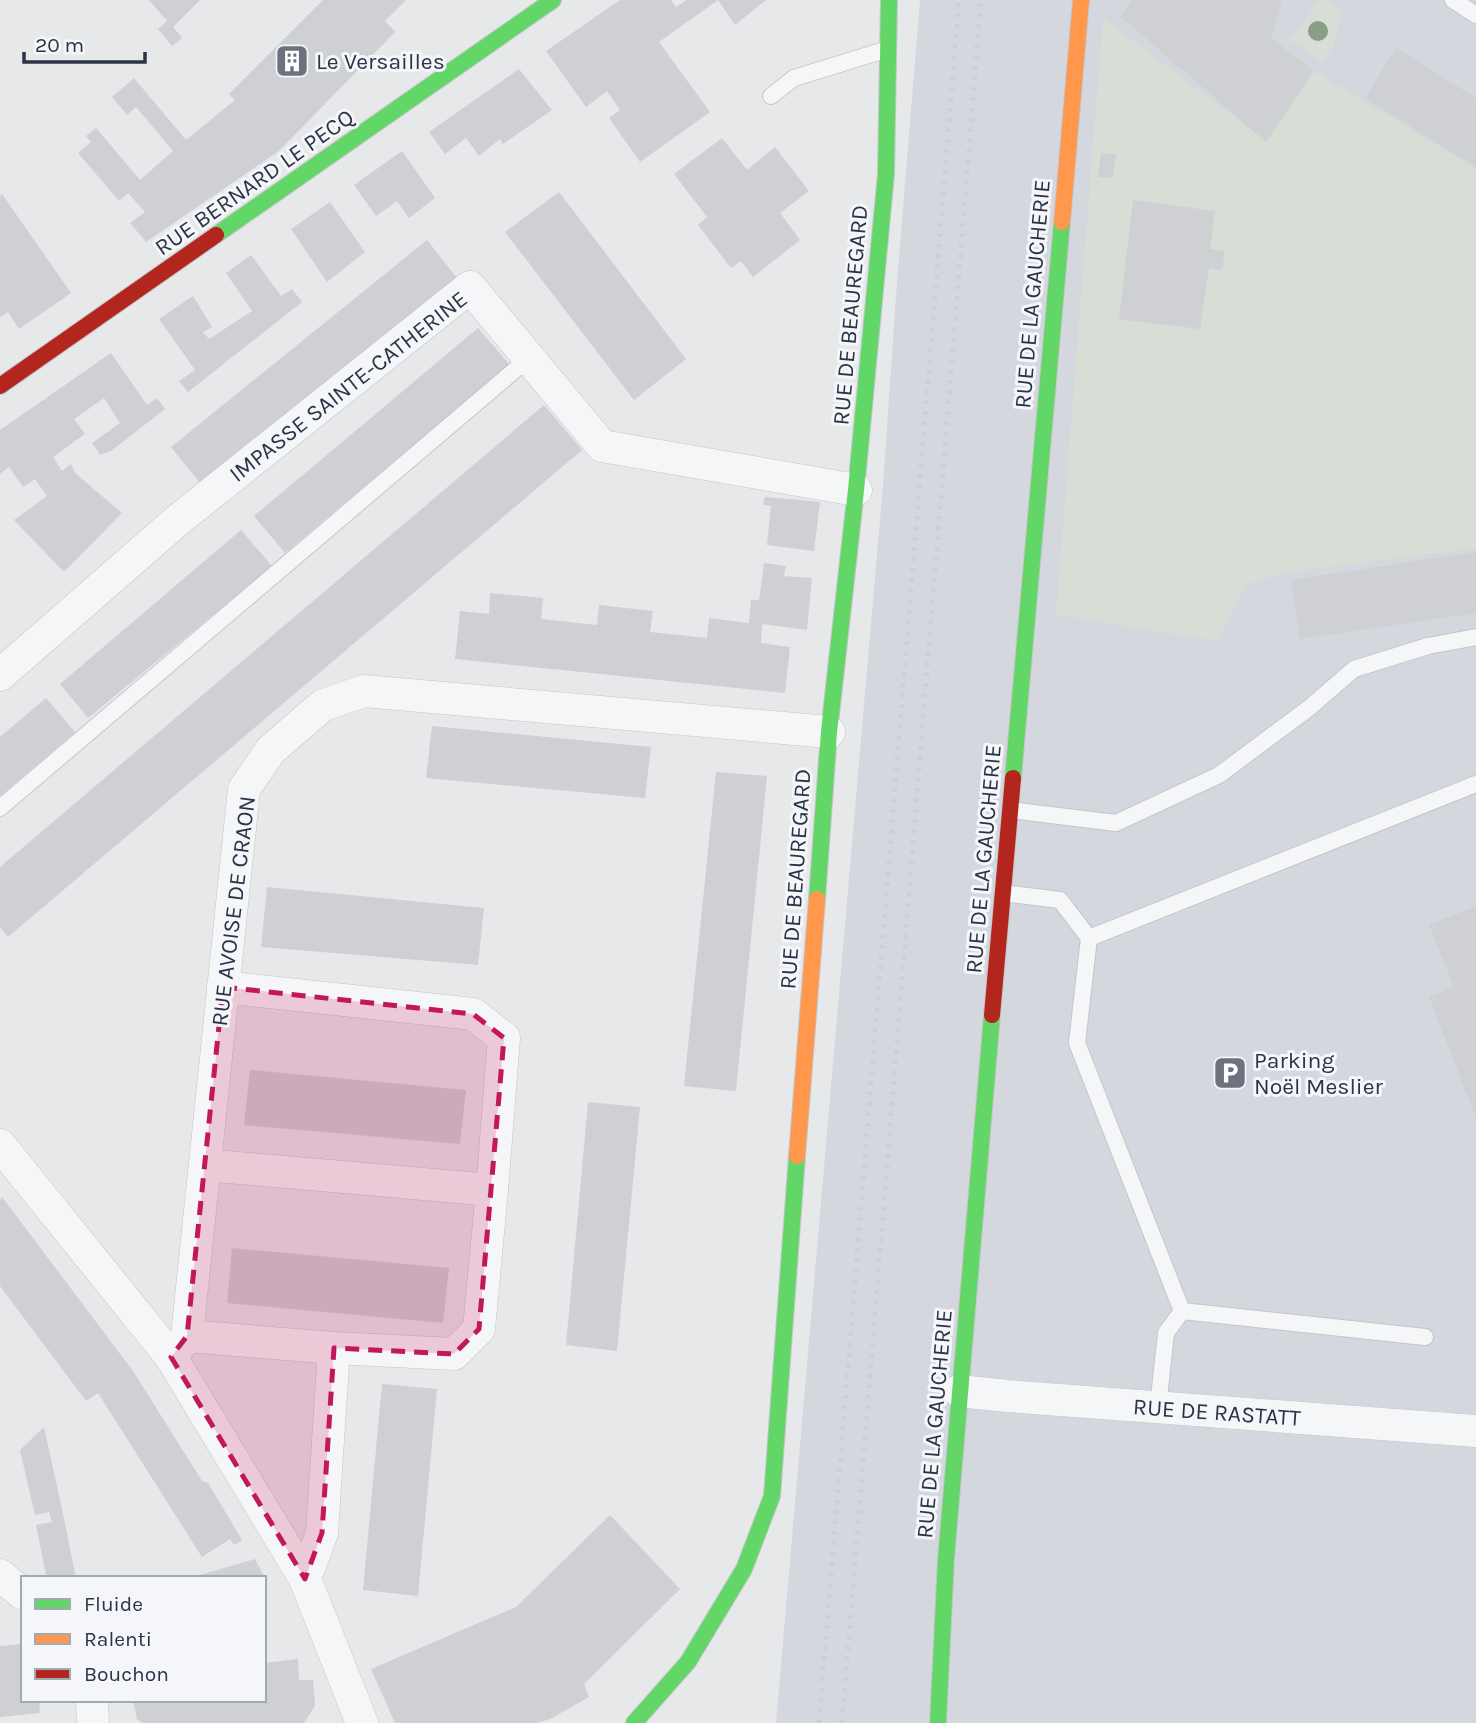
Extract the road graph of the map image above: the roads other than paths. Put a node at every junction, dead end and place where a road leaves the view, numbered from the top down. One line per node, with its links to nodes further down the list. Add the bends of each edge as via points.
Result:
1 (520, 0): 6 (street)
2 (553, 0): 6 (street, RUE BERNARD LE PECQ)
3 (889, 0): 8 (street, RUE DE BEAUREGARD)
4 (1081, 0): 18 (street, RUE DE LA GAUCHERIE)
5 (1453, 0): 7 (lane)
6 (534, 13): 11 (street, RUE BERNARD LE PECQ)
7 (1476, 15)
8 (888, 49): 9 (lane, via 794,78); 12 (street, RUE DE BEAUREGARD, via 886,174)
9 (771, 96)
10 (529, 358): 12 (street, IMPASSE SAINTE-CATHERINE, via 602,446); 14 (street, IMPASSE SAINTE-CATHERINE, via 470,287 178,520); 17 (lane)
11 (0, 386)
12 (856, 490): 15 (street, RUE DE BEAUREGARD)
13 (1476, 637): 18 (lane, via 1353,669 1219,775 1116,823)
14 (0, 675)
15 (829, 732): 21 (street, RUE AVOISE DE CRAON, via 364,691 323,705 271,750 244,789); 38 (street, RUE DE BEAUREGARD, via 772,1496 744,1569 688,1662)
16 (1476, 784): 20 (lane)
17 (0, 808)
18 (1010, 810): 19 (street, RUE DE LA GAUCHERIE)
19 (1003, 893): 20 (lane, via 1060,900); 29 (street, RUE DE LA GAUCHERIE)
20 (1088, 938): 25 (lane, via 1077,1043)
21 (223, 988): 23 (street, RUE AVOISE DE CRAON); 24 (street, via 473,1014 504,1038)
22 (0, 1145): 27 (street)
23 (205, 1165): 24 (street); 27 (street, RUE AVOISE DE CRAON)
24 (492, 1190): 28 (street, via 479,1329 454,1354)
25 (1182, 1311): 26 (lane); 30 (lane, via 1166,1334)
26 (1425, 1337)
27 (179, 1347): 28 (street); 33 (street)
28 (334, 1348): 33 (street, via 322,1533)
29 (959, 1391): 30 (street, RUE DE RASTATT); 39 (street, RUE DE LA GAUCHERIE)
30 (1158, 1407): 31 (street, RUE DE RASTATT)
31 (1476, 1430)
32 (0, 1575): 34 (street)
33 (305, 1578): 37 (street)
34 (21, 1592)
35 (92, 1702): 36 (street)
36 (93, 1723)
37 (362, 1723)
38 (634, 1723)
39 (938, 1723)

